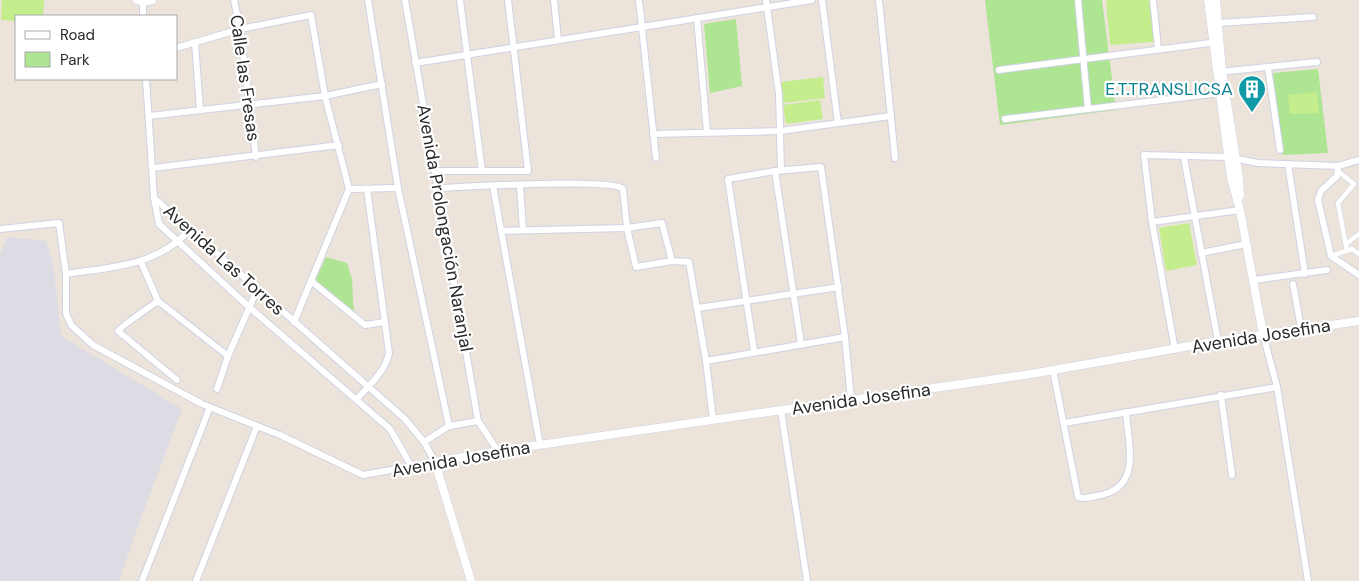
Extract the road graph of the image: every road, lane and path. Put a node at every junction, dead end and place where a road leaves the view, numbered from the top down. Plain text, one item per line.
1 (152, 0) edge
2 (234, 0) edge
3 (368, 0) edge
4 (404, 0) edge
5 (460, 0) edge
6 (508, 0) edge
7 (554, 0) edge
8 (639, 0) edge
9 (812, 0) edge
10 (822, 0) edge
11 (879, 0) edge
12 (1078, 0) edge
13 (1153, 0) edge
14 (1208, 0) edge
15 (1216, 0) edge
16 (141, 1) edge
17 (767, 4) edge
18 (143, 15) edge
19 (1313, 17) dead end
20 (697, 18) junction
21 (1218, 23) junction
22 (643, 27) junction
23 (240, 29) junction
24 (558, 40) junction
25 (195, 42) junction
26 (1216, 42) junction
27 (515, 46) junction
28 (178, 47) edge
29 (1158, 48) junction
30 (466, 54) junction
31 (1083, 58) junction
32 (1317, 62) dead end
33 (415, 63) junction
34 (1268, 68) junction
35 (998, 70) dead end
36 (1220, 72) junction
37 (146, 80) edge
38 (382, 84) junction
39 (1222, 90) junction
40 (325, 96) junction
41 (249, 104) junction
42 (1088, 109) junction
43 (200, 110) junction
44 (149, 116) junction
45 (891, 116) junction
46 (1005, 119) dead end
47 (838, 123) junction
48 (780, 131) junction
49 (707, 132) junction
50 (653, 134) junction
51 (339, 145) junction
52 (1280, 150) dead end
53 (256, 157) junction
54 (656, 158) dead end
55 (896, 158) dead end
56 (1184, 158) junction
57 (1232, 158) junction
58 (1359, 160) edge
59 (1288, 164) junction
60 (153, 168) junction
61 (1338, 169) junction
62 (778, 170) junction
63 (435, 171) junction
64 (482, 171) junction
65 (493, 186) junction
66 (520, 186) junction
67 (398, 188) junction
68 (439, 188) junction
69 (367, 189) junction
70 (349, 190) junction
71 (154, 198) junction
72 (1240, 210) junction
73 (1193, 215) junction
74 (1152, 222) junction
75 (628, 228) junction
76 (0, 229) edge
77 (190, 229) junction
78 (523, 230) junction
79 (501, 231) junction
80 (1359, 234) edge
81 (178, 243) junction
82 (1246, 244) junction
83 (1346, 244) junction
84 (1347, 251) junction
85 (1201, 253) junction
86 (1359, 254) edge
87 (1331, 256) junction
88 (672, 261) junction
89 (141, 262) junction
90 (1327, 270) dead end
91 (66, 274) junction
92 (1305, 274) junction
93 (1359, 275) edge
94 (1254, 280) junction
95 (311, 281) junction
96 (1293, 284) dead end
97 (839, 287) junction
98 (257, 290) junction
99 (793, 294) junction
100 (158, 300) junction
101 (746, 300) junction
102 (249, 307) junction
103 (698, 308) junction
104 (1359, 321) edge
105 (294, 322) junction
106 (385, 322) junction
107 (1301, 328) junction
108 (1263, 334) junction
109 (845, 337) junction
110 (1218, 341) junction
111 (801, 344) junction
112 (1175, 350) junction
113 (754, 352) junction
114 (228, 356) junction
115 (706, 360) junction
116 (1053, 370) junction
117 (177, 380) dead end
118 (368, 386) junction
119 (1277, 387) junction
120 (217, 389) dead end
121 (1221, 395) junction
122 (357, 399) junction
123 (851, 400) junction
124 (210, 407) junction
125 (781, 410) junction
126 (1126, 412) junction
127 (713, 420) junction
128 (478, 421) junction
129 (1064, 423) junction
130 (257, 426) junction
131 (449, 426) junction
132 (424, 442) junction
133 (540, 445) junction
134 (498, 451) junction
135 (435, 462) junction
136 (412, 467) junction
137 (1232, 475) dead end
138 (142, 581) edge
139 (196, 581) edge
140 (471, 581) edge
141 (806, 581) edge
142 (1308, 581) edge

1 - 16 street
2 - 23 street, Calle las Fresas
3 - 38 street, Avenida Prolongación Naranjal
4 - 33 street, Avenida Prolongación Naranjal
5 - 30 street
6 - 27 street
7 - 24 street
8 - 22 street
9 - 17 street
10 - 47 street
11 - 45 street
12 - 31 street
13 - 29 street
14 - 26 street
15 - 21 street
16 - 18 street
17 - 20 street
17 - 48 street
19 - 21 street
20 - 22 street
20 - 49 street
21 - 26 street
22 - 24 street
22 - 50 street
23 - 25 street
23 - 40 street
23 - 41 street, Calle las Fresas
24 - 27 street
25 - 28 street
25 - 43 street
26 - 29 street
26 - 36 street
27 - 30 street
27 - 64 street
29 - 31 street
30 - 33 street
30 - 64 street
31 - 35 street
31 - 42 street
32 - 34 street
33 - 63 street, Avenida Prolongación Naranjal
34 - 36 street
34 - 52 street
36 - 39 street
37 - 44 street
38 - 40 street
38 - 67 street, Avenida Prolongación Naranjal
39 - 42 street
39 - 57 street
40 - 41 street
40 - 51 street
41 - 43 street
41 - 53 street, Calle las Fresas
42 - 46 street
43 - 44 street
44 - 60 street
45 - 47 street
45 - 55 street
47 - 48 street
48 - 49 street
48 - 62 street
49 - 50 street
50 - 54 street
51 - 53 street
51 - 70 street
53 - 60 street
56 - 57 street
56 - 73 street
56 - 74 street
57 - 59 street
57 - 72 street
58 - 61 street
59 - 61 street
59 - 92 street
60 - 71 street
61 - 83 street
61 - 87 street
62 - 97 street
62 - 99 street
62 - 101 street
63 - 64 street
63 - 68 street, Avenida Prolongación Naranjal
65 - 66 street
65 - 68 street
65 - 79 street
66 - 75 street
66 - 78 street
67 - 69 street
67 - 131 street, Avenida Prolongación Naranjal
68 - 128 street, Avenida Prolongación Naranjal
69 - 70 street
69 - 106 street
70 - 95 street
71 - 77 street, Avenida Las Torres
71 - 81 street, Avenida Las Torres
72 - 73 street
72 - 82 street
73 - 74 street
73 - 85 street
74 - 112 street
75 - 78 street
75 - 88 street
75 - 88 street
76 - 91 street
77 - 81 street
77 - 98 street, Avenida Las Torres
78 - 79 street
79 - 133 street
80 - 83 street
81 - 89 street
81 - 102 street, Avenida Las Torres
82 - 85 street
82 - 94 street
83 - 84 street
84 - 86 street
84 - 87 street
85 - 110 street
87 - 93 street
88 - 103 street
89 - 91 street
89 - 100 street
90 - 92 street
91 - 124 street
92 - 94 street
94 - 108 street
95 - 105 street
95 - 106 street
96 - 107 street
97 - 99 street
97 - 109 street
98 - 102 street
98 - 105 street, Avenida Las Torres
99 - 101 street
99 - 111 street
100 - 114 street
100 - 117 street
101 - 103 street
101 - 113 street
102 - 114 street
102 - 122 street, Avenida Las Torres
103 - 115 street
104 - 107 street, Avenida Josefina
105 - 118 street, Avenida Las Torres
106 - 118 street
107 - 108 street, Avenida Josefina
108 - 110 street, Avenida Josefina
108 - 119 street
109 - 111 street
109 - 123 street
110 - 112 street, Avenida Josefina
111 - 113 street
112 - 116 street, Avenida Josefina
113 - 115 street
114 - 120 street
115 - 127 street
116 - 123 street, Avenida Josefina
116 - 129 street
118 - 122 street
118 - 132 street, Avenida Las Torres
119 - 121 street
119 - 142 street
121 - 126 street
121 - 137 street
122 - 136 street, Avenida Las Torres
123 - 125 street, Avenida Josefina
124 - 130 street
124 - 138 street
125 - 127 street, Avenida Josefina
125 - 141 street
126 - 129 street
126 - 129 street
127 - 133 street, Avenida Josefina
128 - 131 street
128 - 134 street, Avenida Prolongación Naranjal
130 - 136 street, Avenida Josefina
130 - 139 street
131 - 132 street
132 - 135 street, Avenida Las Torres
133 - 134 street, Avenida Josefina
134 - 135 street, Avenida Josefina
135 - 136 street, Avenida Josefina
135 - 140 street

